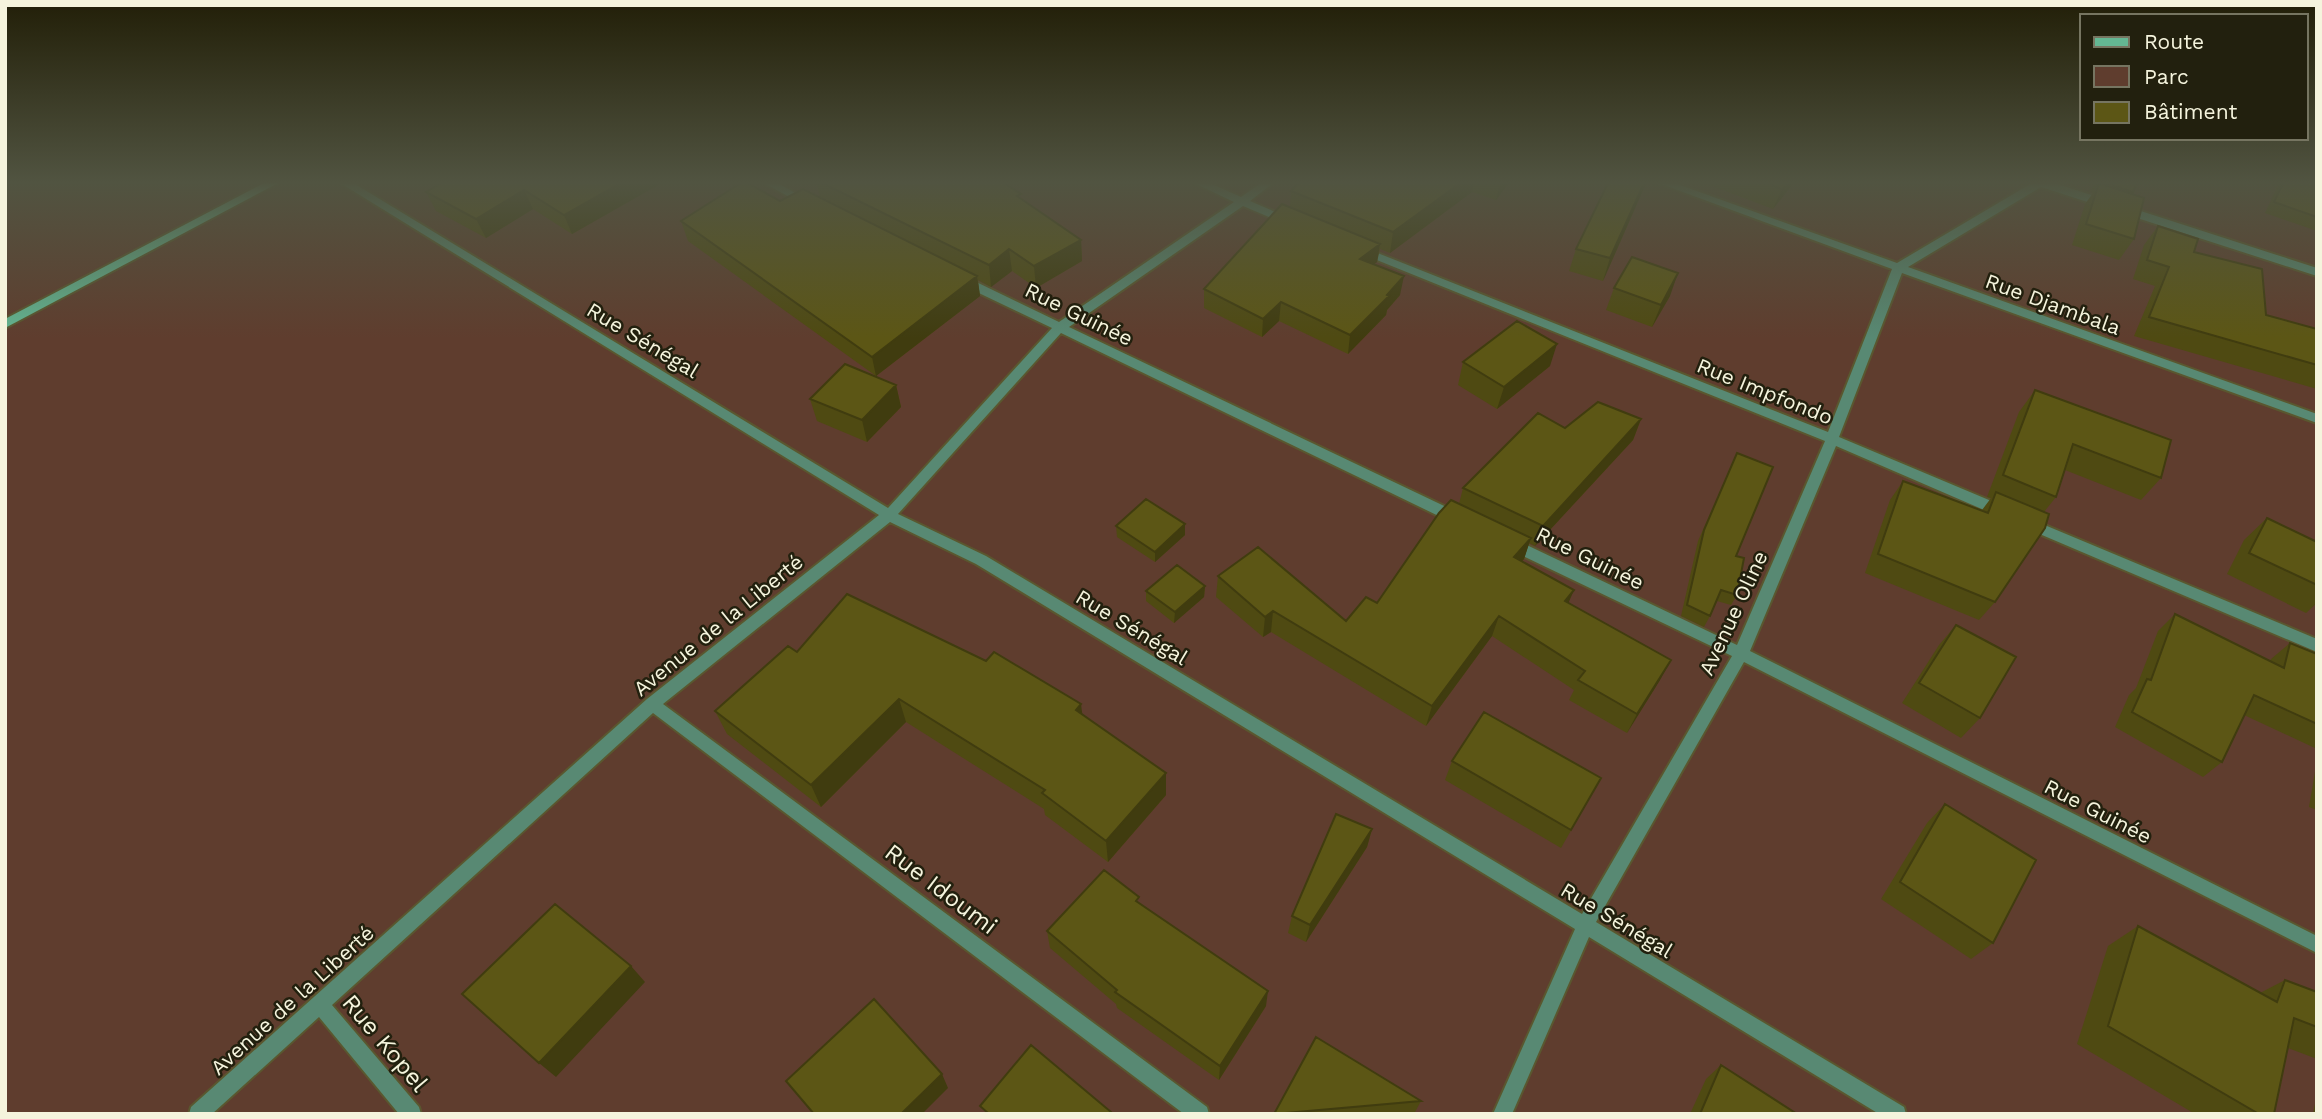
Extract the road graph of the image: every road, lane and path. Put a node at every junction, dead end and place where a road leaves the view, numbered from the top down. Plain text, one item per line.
1 (178, 233) edge
2 (428, 233) edge
3 (1199, 233) edge
4 (1802, 233) edge
5 (1955, 233) edge
6 (2198, 233) edge
7 (1346, 244) edge
8 (1898, 268) junction
9 (2317, 272) edge
10 (951, 274) edge
11 (5, 324) edge
12 (1059, 328) junction
13 (2317, 419) edge
14 (1832, 439) junction
15 (890, 515) junction
16 (1468, 523) edge
17 (1493, 535) edge
18 (2317, 646) edge
19 (1741, 654) junction
20 (652, 704) junction
21 (1585, 925) junction
22 (2317, 945) edge
23 (320, 1004) junction
24 (198, 1114) edge
25 (412, 1114) edge
26 (1200, 1114) edge
27 (1502, 1114) edge
28 (1897, 1114) edge

1 - 11 main road
2 - 15 street, Rue Sénégal
3 - 12 street, Avenue de la Liberté
4 - 8 street, Rue Djambala
5 - 8 street
6 - 9 street
7 - 14 street, Rue Impfondo
8 - 13 street, Rue Djambala
8 - 14 street, Avenue Oline
10 - 12 street, Rue Guinée
12 - 15 street, Avenue de la Liberté
12 - 16 street, Rue Guinée
14 - 18 street, Rue Impfondo
14 - 19 street, Avenue Oline
15 - 20 street, Avenue de la Liberté
15 - 21 street, Rue Sénégal
17 - 19 street, Rue Guinée
19 - 21 street, Avenue Oline
19 - 22 street, Rue Guinée
20 - 23 street, Avenue de la Liberté
20 - 26 street, Rue Idoumi
21 - 27 street, Avenue Oline
21 - 28 street, Rue Sénégal
23 - 24 street, Avenue de la Liberté
23 - 25 street, Rue Kopel

